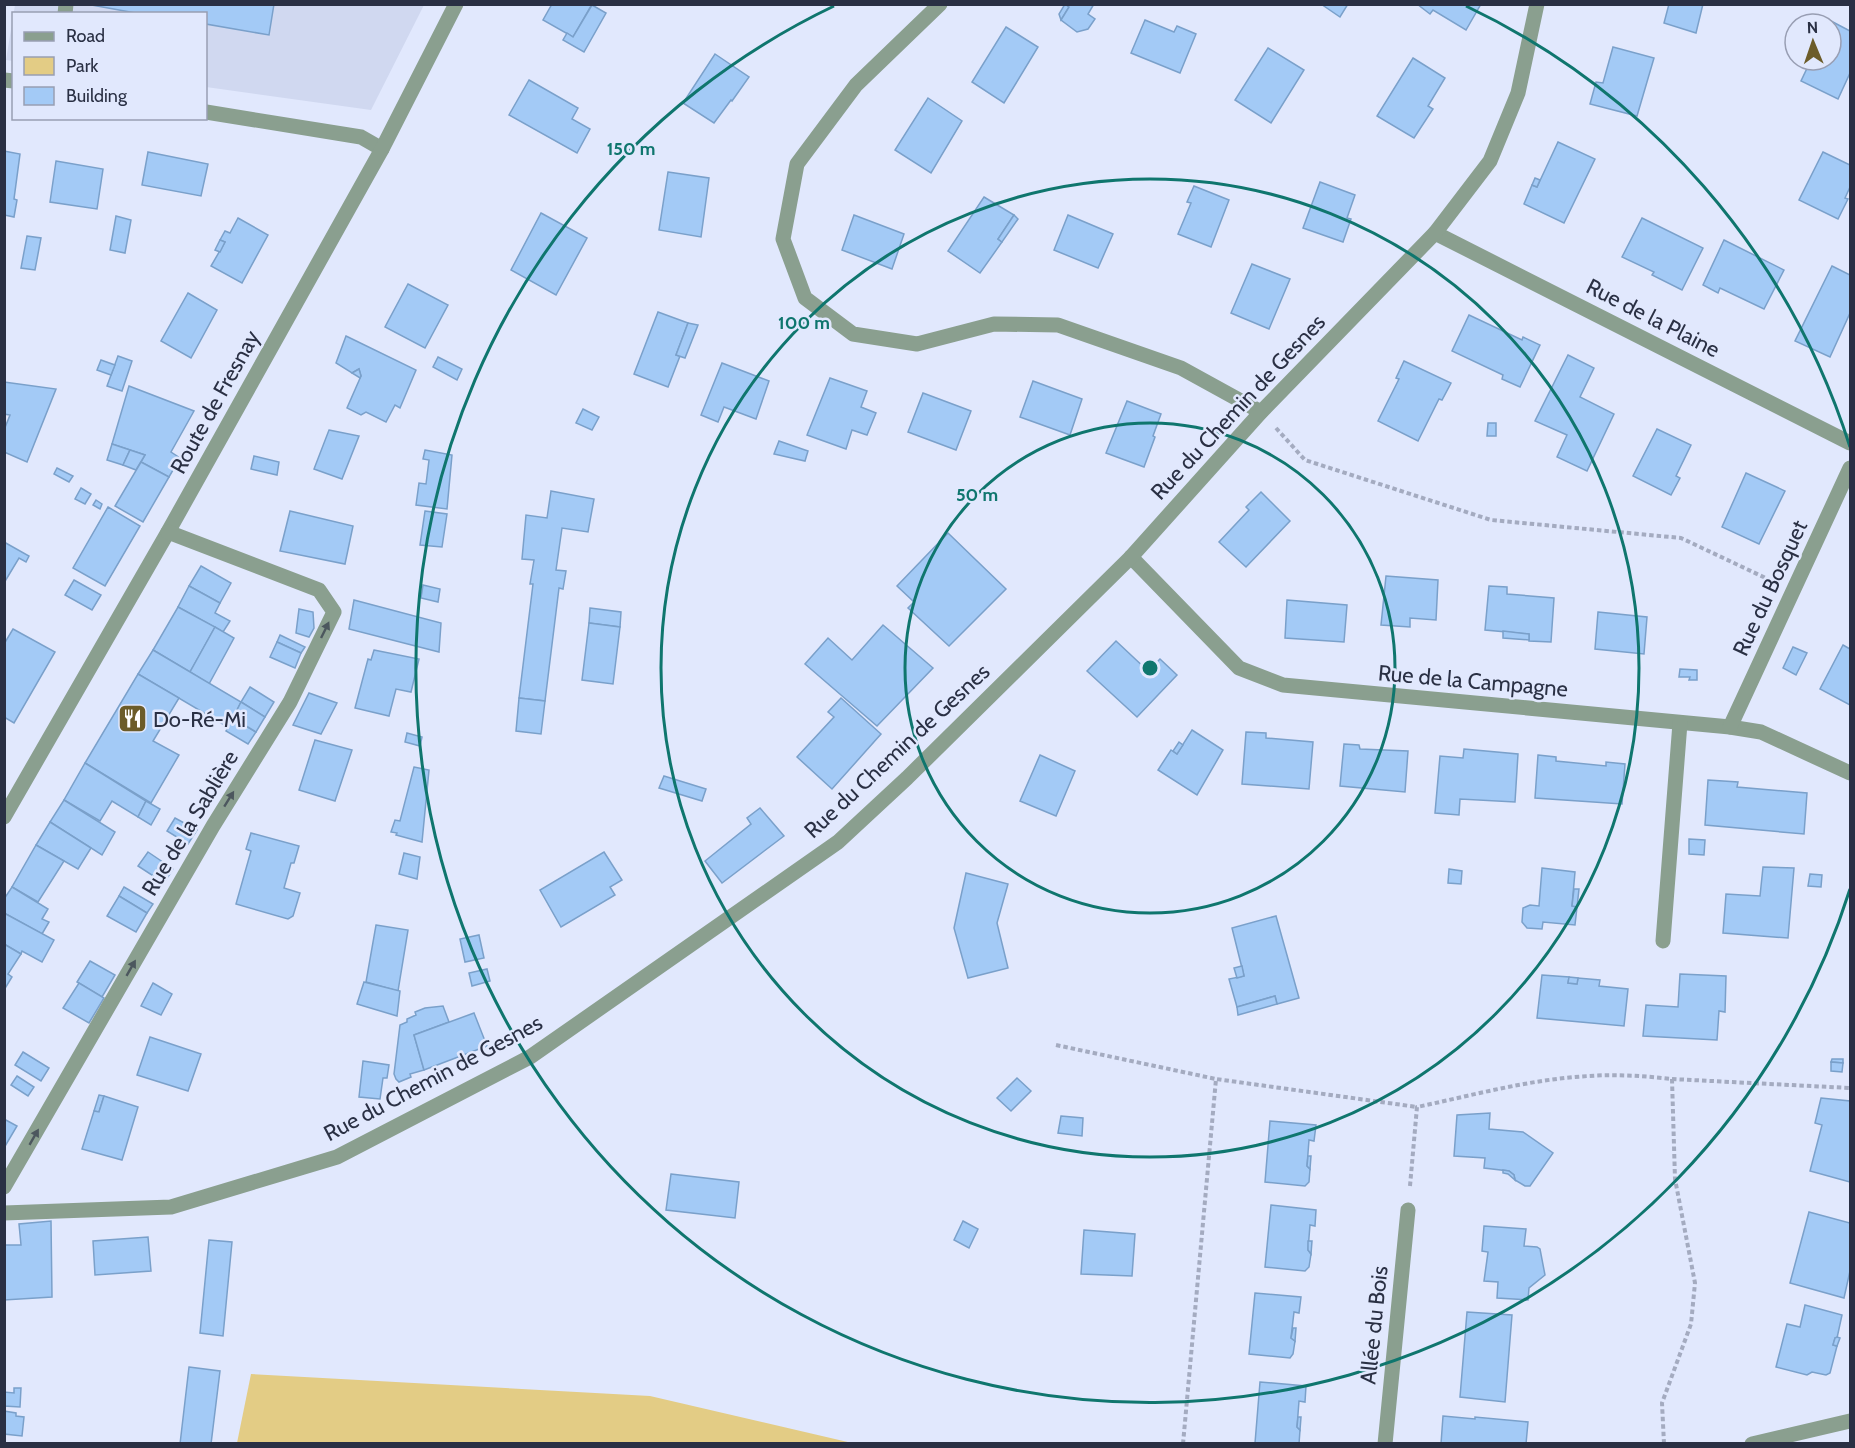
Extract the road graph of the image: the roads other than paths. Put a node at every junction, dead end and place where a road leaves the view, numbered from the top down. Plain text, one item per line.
1 (456, 4) edge
2 (940, 4) edge
3 (1537, 4) edge
4 (207, 112) edge
5 (382, 149) junction
6 (1435, 233) junction
7 (1261, 412) junction
8 (1851, 443) edge
9 (1851, 468) edge
10 (168, 532) junction
11 (1131, 557) junction
12 (1680, 723) junction
13 (1730, 727) junction
14 (1851, 773) edge
15 (4, 817) edge
16 (1663, 941) dead end
17 (4, 1187) edge
18 (1408, 1210) road end
19 (4, 1213) edge
20 (1851, 1422) edge
21 (1385, 1443) edge
22 (1752, 1443) edge

1 - 5 street, Route de Fresnay
2 - 7 street
3 - 6 street, Rue du Chemin de Gesnes
4 - 5 street
5 - 10 street, Route de Fresnay
6 - 7 street, Rue du Chemin de Gesnes
6 - 8 street, Rue de la Plaine
7 - 11 street, Rue du Chemin de Gesnes
9 - 13 street, Rue du Bosquet
10 - 15 street, Route de Fresnay
17 -> 10 street, Rue de la Sablière
11 - 12 street, Rue de la Campagne
11 - 19 street, Rue du Chemin de Gesnes
12 - 13 street, Rue de la Campagne
12 - 16 street
13 - 14 street, Rue de la Campagne
18 - 21 street, Allée du Bois
20 - 22 street

